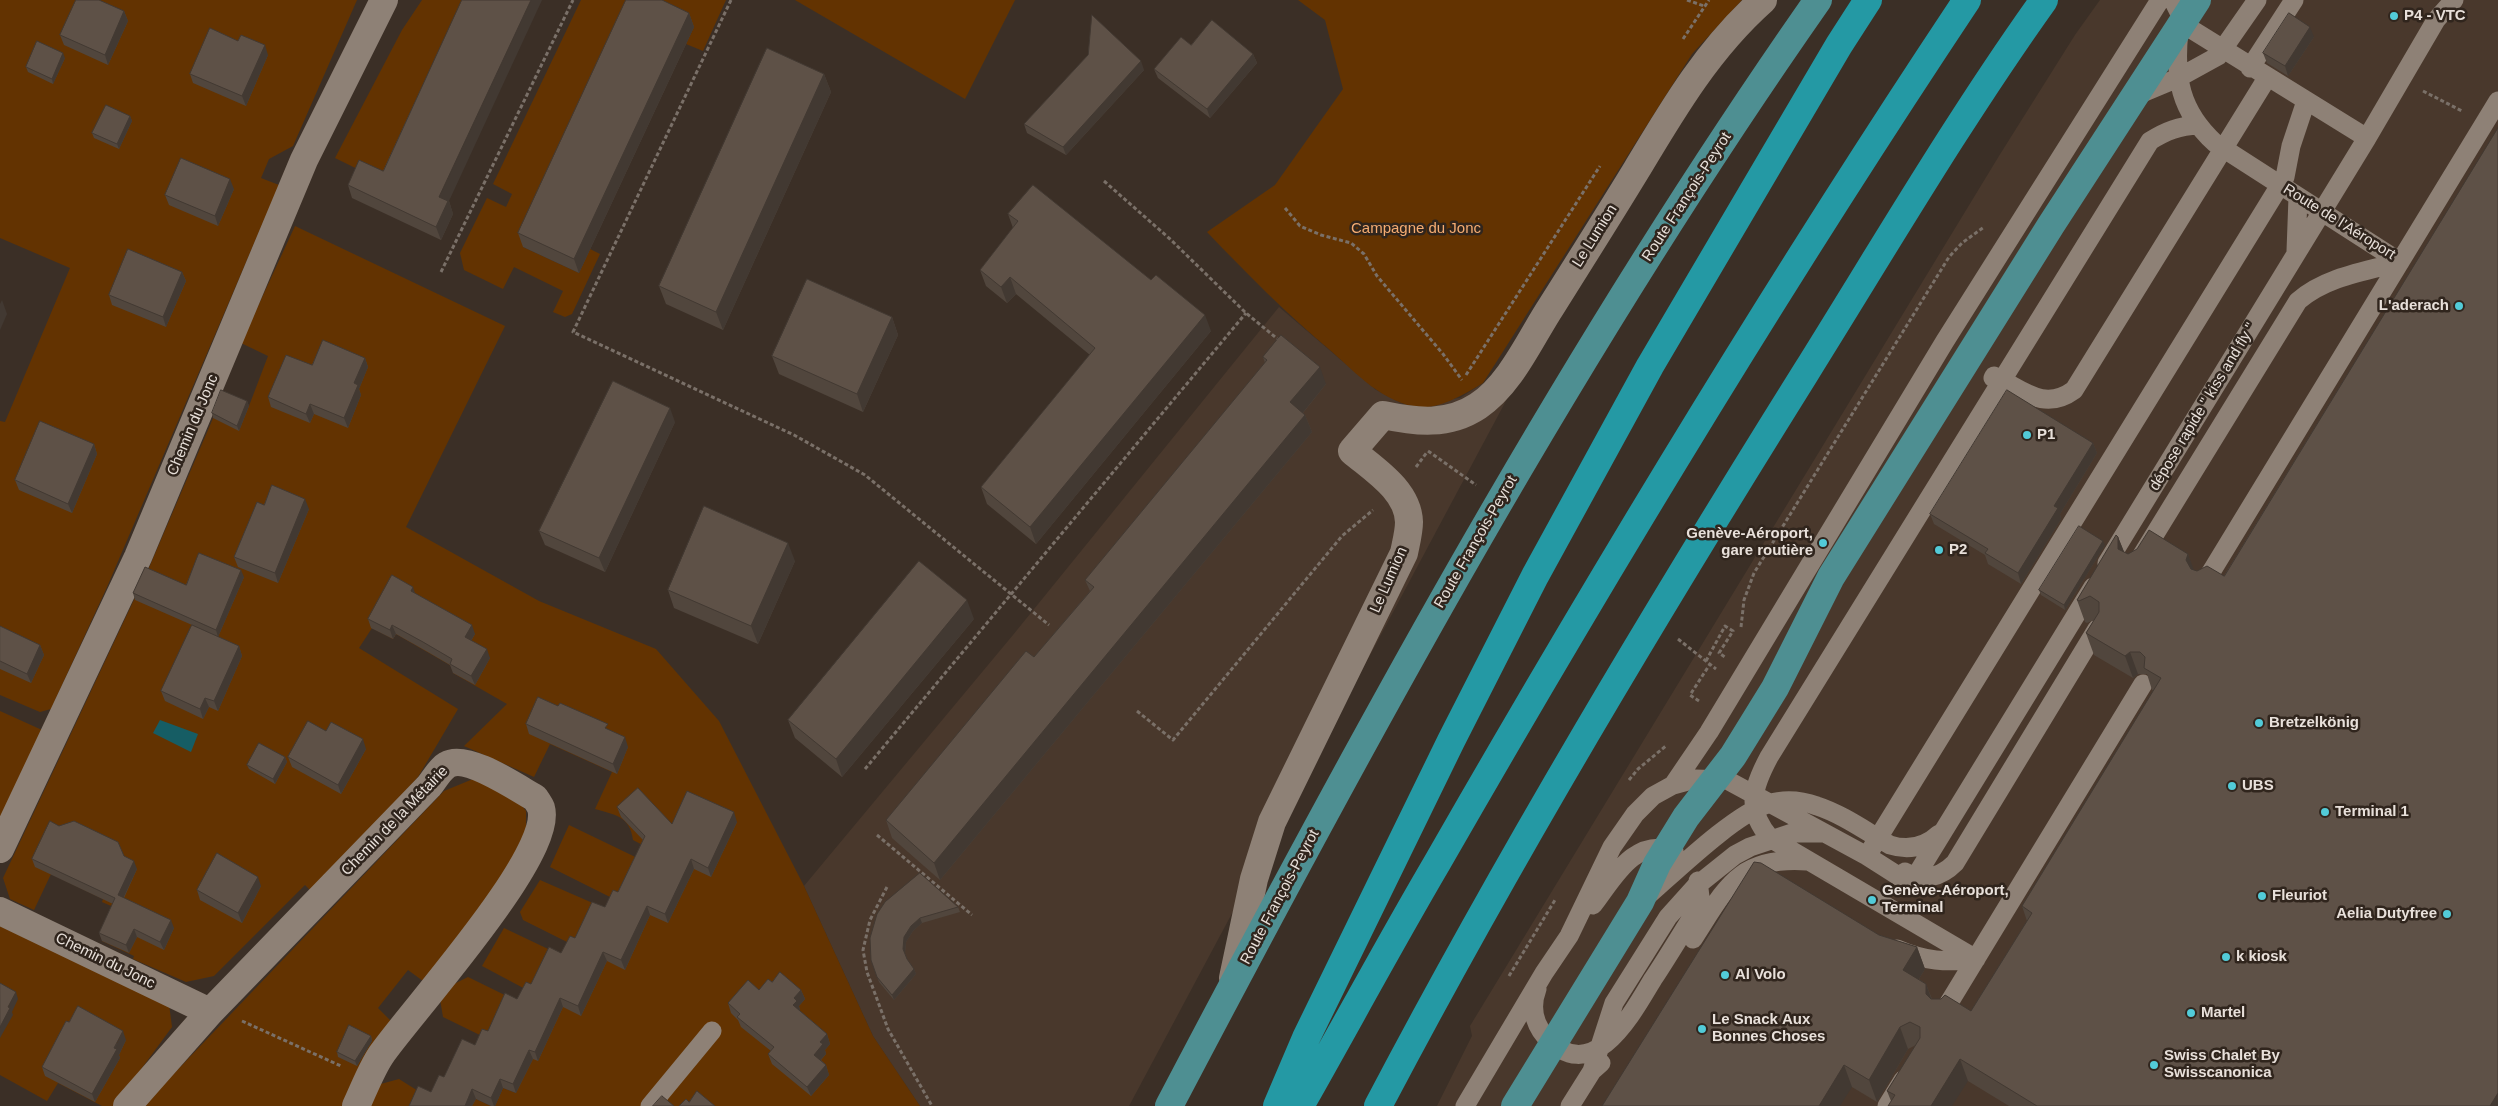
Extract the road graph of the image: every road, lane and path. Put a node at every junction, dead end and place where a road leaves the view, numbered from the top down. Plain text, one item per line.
1 (384, 0) edge
2 (573, 0) edge
3 (731, 0) edge
4 (1687, 0) edge
5 (1709, 0) edge
6 (1763, 0) edge
7 (1818, 0) edge
8 (1868, 0) edge
9 (1967, 0) edge
10 (2044, 0) edge
11 (2160, 0) edge
12 (2173, 0) edge
13 (2196, 0) edge
14 (2257, 0) edge
15 (2294, 0) edge
16 (2454, 0) edge
17 (1704, 6) junction
18 (2180, 27) junction
19 (1677, 47) dead end
20 (2250, 68) junction
21 (2178, 78) junction
22 (2267, 78) junction
23 (2402, 79) junction
24 (2132, 97) junction
25 (2306, 101) junction
26 (2498, 101) edge
27 (2463, 112) dead end
28 (2198, 126) junction
29 (2367, 138) junction
30 (1603, 162) dead end
31 (1104, 181) dead end
32 (2298, 197) junction
33 (1286, 208) dead end
34 (1989, 224) dead end
35 (2400, 262) junction
36 (441, 272) dead end
37 (1246, 313) junction
38 (1280, 341) edge
39 (1462, 380) junction
40 (1458, 388) dead end
41 (1396, 491) junction
42 (2115, 552) edge
43 (2136, 565) edge
44 (2205, 582) edge
45 (1013, 594) junction
46 (2075, 616) edge
47 (1049, 625) dead end
48 (1740, 628) dead end
49 (2097, 629) edge
50 (1732, 652) dead end
51 (2143, 684) edge
52 (1706, 695) dead end
53 (1137, 711) dead end
54 (1670, 743) dead end
55 (865, 769) dead end
56 (1672, 785) junction
57 (1740, 787) junction
58 (1624, 788) dead end
59 (1755, 809) junction
60 (1686, 817) junction
61 (877, 835) dead end
62 (1764, 841) junction
63 (0, 849) edge
64 (1867, 856) junction
65 (1808, 862) junction
66 (1681, 867) junction
67 (1774, 873) junction
68 (887, 887) dead end
69 (1559, 894) dead end
70 (1640, 902) junction
71 (0, 911) edge
72 (972, 915) dead end
73 (1570, 936) junction
74 (1879, 938) edge
75 (1976, 959) junction
76 (1543, 977) junction
77 (1505, 985) dead end
78 (1230, 989) junction
79 (212, 1010) junction
80 (1944, 1012) edge
81 (712, 1031) dead end
82 (1910, 1068) edge
83 (1592, 1071) junction
84 (369, 1079) junction
85 (127, 1106) edge
86 (356, 1106) edge
87 (650, 1106) edge
88 (932, 1106) edge
89 (1169, 1106) edge
90 (1277, 1106) edge
91 (1300, 1106) edge
92 (1378, 1106) edge
93 (1465, 1106) edge
94 (1515, 1106) edge
95 (1570, 1106) edge
96 (1887, 1106) edge

1 - 63 street, Chemin du Jonc
2 - 36 path
3 - 45 path
4 - 17 path
5 - 17 path
6 - 41 street, Le Lumion
7 - 78 main road, Route François-Peyrot
8 - 90 highway
9 - 91 highway
10 - 92 highway
11 - 56 lane
12 - 20 lane
13 - 18 main road
14 - 21 lane
15 - 20 lane
16 - 23 lane
17 - 19 path
18 - 21 lane, Route de l'Aéroport
18 - 24 main road
20 - 22 lane
21 - 24 lane
21 - 28 lane, Route de l'Aéroport
22 - 25 lane
22 - 57 lane
23 - 27 path
23 - 29 lane
24 - 60 main road
25 - 29 lane
25 - 64 lane
26 - 35 lane, Route de l'Aéroport
28 - 32 lane, Route de l'Aéroport
28 - 59 lane
29 - 64 lane
30 - 39 path
31 - 37 path
32 - 35 lane, Route de l'Aéroport
32 - 42 lane, dépose rapide " kiss and fly "
33 - 39 path
34 - 48 path
35 - 43 lane
35 - 44 lane
37 - 38 path
37 - 45 path
39 - 40 path
41 - 53 path
41 - 78 street, Le Lumion
45 - 47 path
45 - 55 path
46 - 59 lane
49 - 62 lane
50 - 52 path
51 - 75 lane
54 - 58 path
56 - 57 lane
56 - 73 lane
57 - 64 lane
59 - 62 lane
59 - 66 lane
60 - 66 lane
60 - 70 main road
61 - 72 path
62 - 65 lane
62 - 67 lane
62 - 83 lane
65 - 67 lane
65 - 75 lane
66 - 70 lane
67 - 83 lane
68 - 88 path
69 - 77 path
70 - 94 main road
71 - 79 street, Chemin du Jonc
73 - 76 lane
73 - 76 lane
74 - 75 lane
75 - 80 lane
76 - 93 lane
78 - 89 main road, Route François-Peyrot
79 - 84 path
79 - 84 street, Chemin de la Métairie
79 - 85 street, Chemin de la Métairie
81 - 87 lane
82 - 96 lane
83 - 95 lane
84 - 86 street, Chemin de la Métairie

